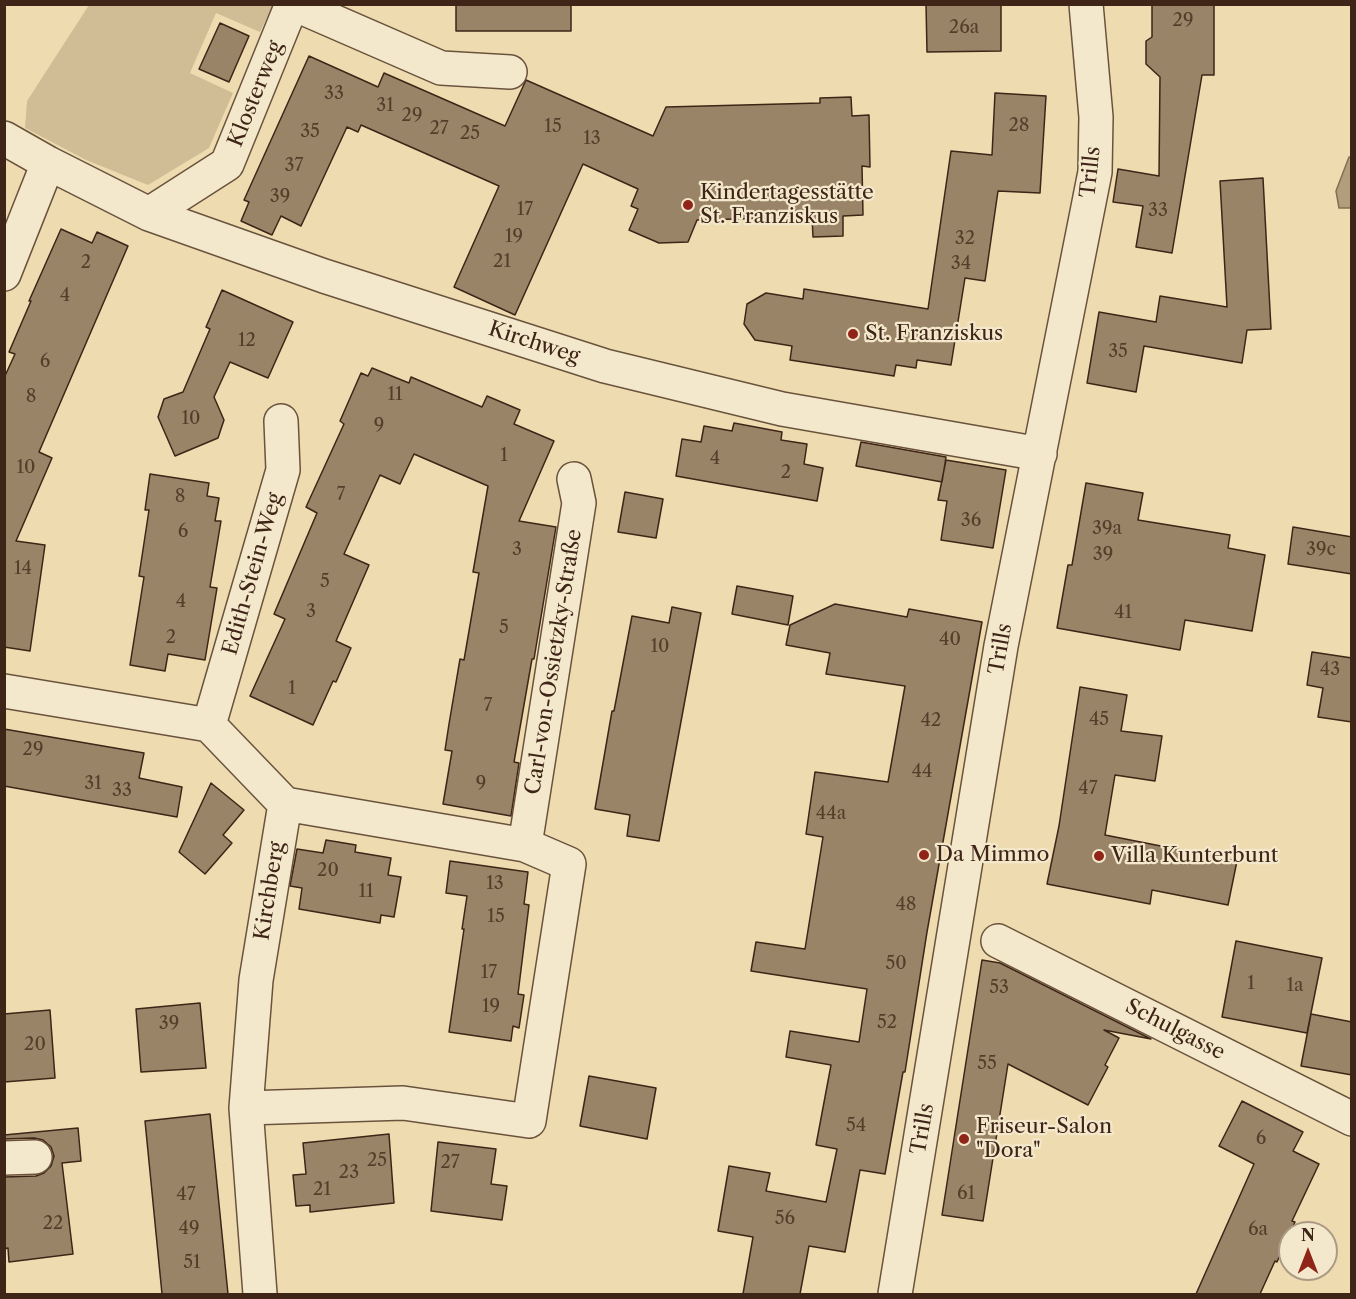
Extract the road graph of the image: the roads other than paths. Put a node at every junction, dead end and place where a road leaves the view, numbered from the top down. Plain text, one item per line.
1 (293, 4) edge
2 (1086, 4) edge
3 (510, 72) dead end
4 (4, 138) edge
5 (48, 163) junction
6 (149, 213) junction
7 (4, 274) edge
8 (281, 422) dead end
9 (1040, 454) junction
10 (574, 479) dead end
11 (4, 691) edge
12 (209, 724) junction
13 (285, 804) junction
14 (525, 845) junction
15 (998, 941) dead end
16 (246, 1108) junction
17 (1352, 1119) edge
18 (260, 1294) edge
19 (895, 1294) edge

1 - 3 street
1 - 6 street, Klosterweg
2 - 9 street, Trills
4 - 5 street, Kirchweg
5 - 6 street, Kirchweg
5 - 7 street
6 - 9 street, Kirchweg
8 - 12 street, Edith-Stein-Weg
9 - 19 street, Trills
10 - 14 street, Carl-von-Ossietzky-Straße
11 - 12 street
12 - 13 street
13 - 14 street
13 - 16 street, Kirchberg
14 - 16 street
15 - 17 street, Schulgasse
16 - 18 street, Kirchberg

